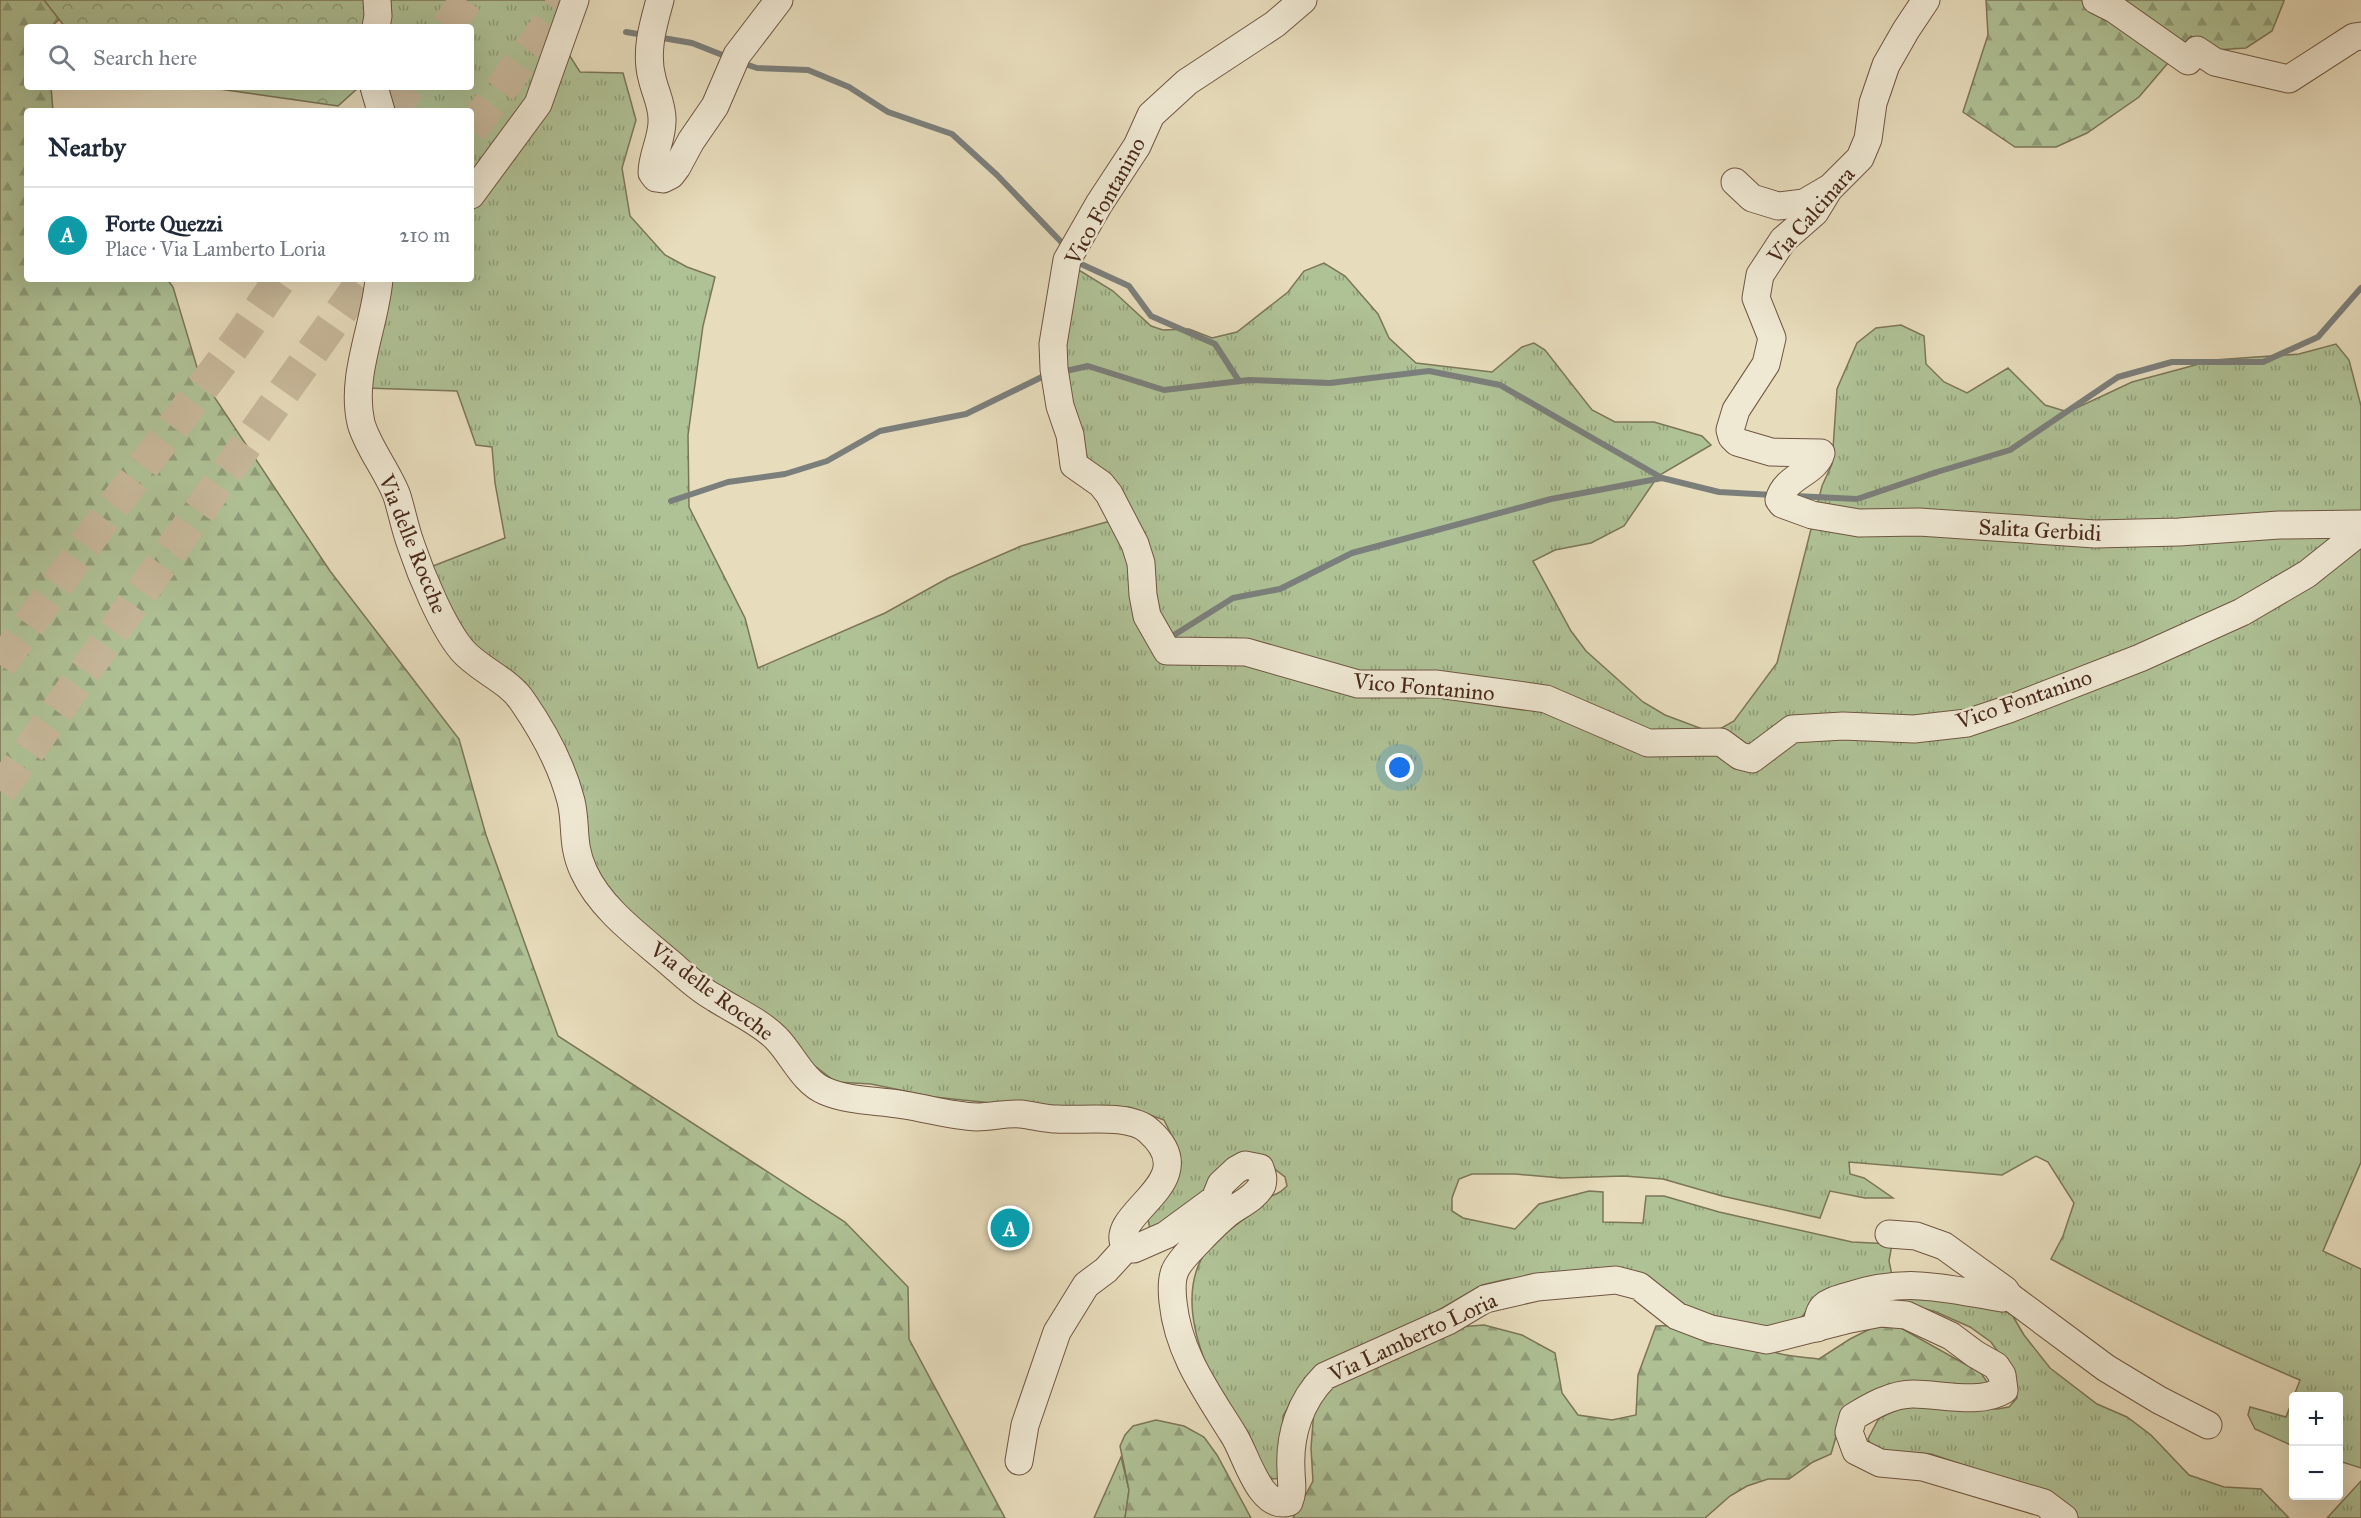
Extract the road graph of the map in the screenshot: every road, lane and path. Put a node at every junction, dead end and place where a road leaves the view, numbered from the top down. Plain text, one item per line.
1 (377, 0) edge
2 (575, 0) edge
3 (660, 0) edge
4 (779, 0) edge
5 (1303, 0) edge
6 (1926, 0) edge
7 (2096, 0) edge
8 (377, 24) edge
9 (2361, 36) edge
10 (375, 90) edge
11 (380, 108) edge
12 (1735, 182) dead end
13 (1829, 189) junction
14 (474, 191) edge
15 (380, 282) edge
16 (1817, 461) joint
17 (2361, 524) edge
18 (2361, 531) edge
19 (1889, 1234) dead end
20 (1126, 1248) junction
21 (2008, 1296) junction
22 (1817, 1328) junction
23 (2208, 1425) dead end
24 (1019, 1461) dead end
25 (2064, 1518) edge

1 - 8 street
2 - 14 street
3 - 4 street
5 - 18 street, Vico Fontanino
6 - 13 street, Via Calcinara
7 - 9 street
10 - 11 street
12 - 13 street
13 - 16 street, Via Calcinara
15 - 20 street, Via delle Rocche
16 - 17 street, Salita Gerbidi
19 - 21 street
20 - 22 street, Via Lamberto Loria
20 - 24 street
21 - 22 street
21 - 23 street
22 - 25 street, Via Lamberto Loria

